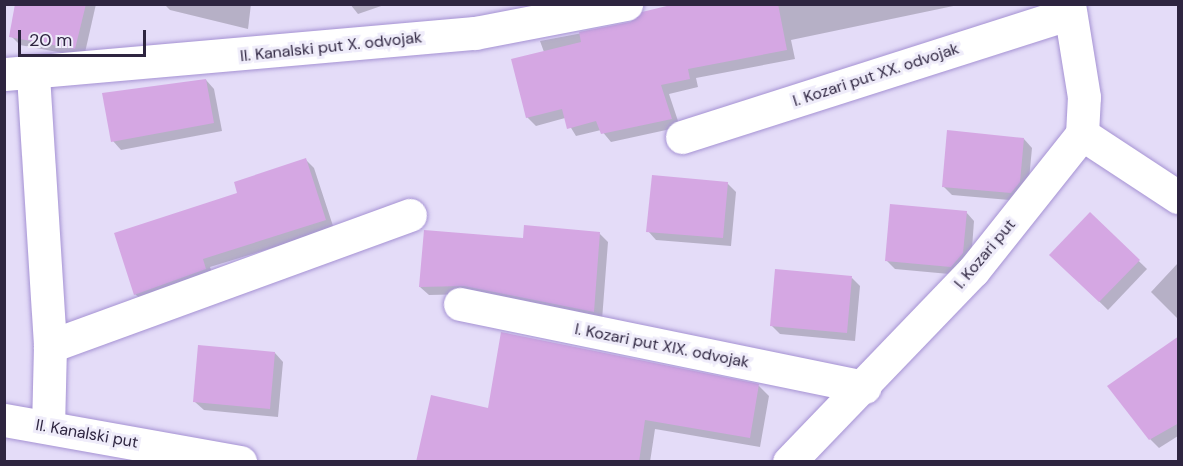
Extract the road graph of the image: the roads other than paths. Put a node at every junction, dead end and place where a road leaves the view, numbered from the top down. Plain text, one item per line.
1 (626, 4) edge
2 (1070, 9) edge
3 (19, 75) edge
4 (1082, 134) junction
5 (682, 137) dead end
6 (1179, 196) edge
7 (410, 215) dead end
8 (460, 304) dead end
9 (50, 346) junction
10 (865, 387) junction
11 (4, 420) edge
12 (48, 426) junction
13 (240, 462) edge
14 (789, 462) edge

1 - 3 street, II. Kanalski put X. odvojak
2 - 4 street
2 - 5 street, I. Kozari put XX. odvojak
3 - 9 street, II. Kanalski put X. odvojak
4 - 6 street
4 - 10 street, I. Kozari put
7 - 9 street
8 - 10 street, I. Kozari put XIX. odvojak
9 - 12 street, II. Kanalski put X. odvojak
10 - 14 street, I. Kozari put
11 - 12 street, II. Kanalski put
12 - 13 street, II. Kanalski put

